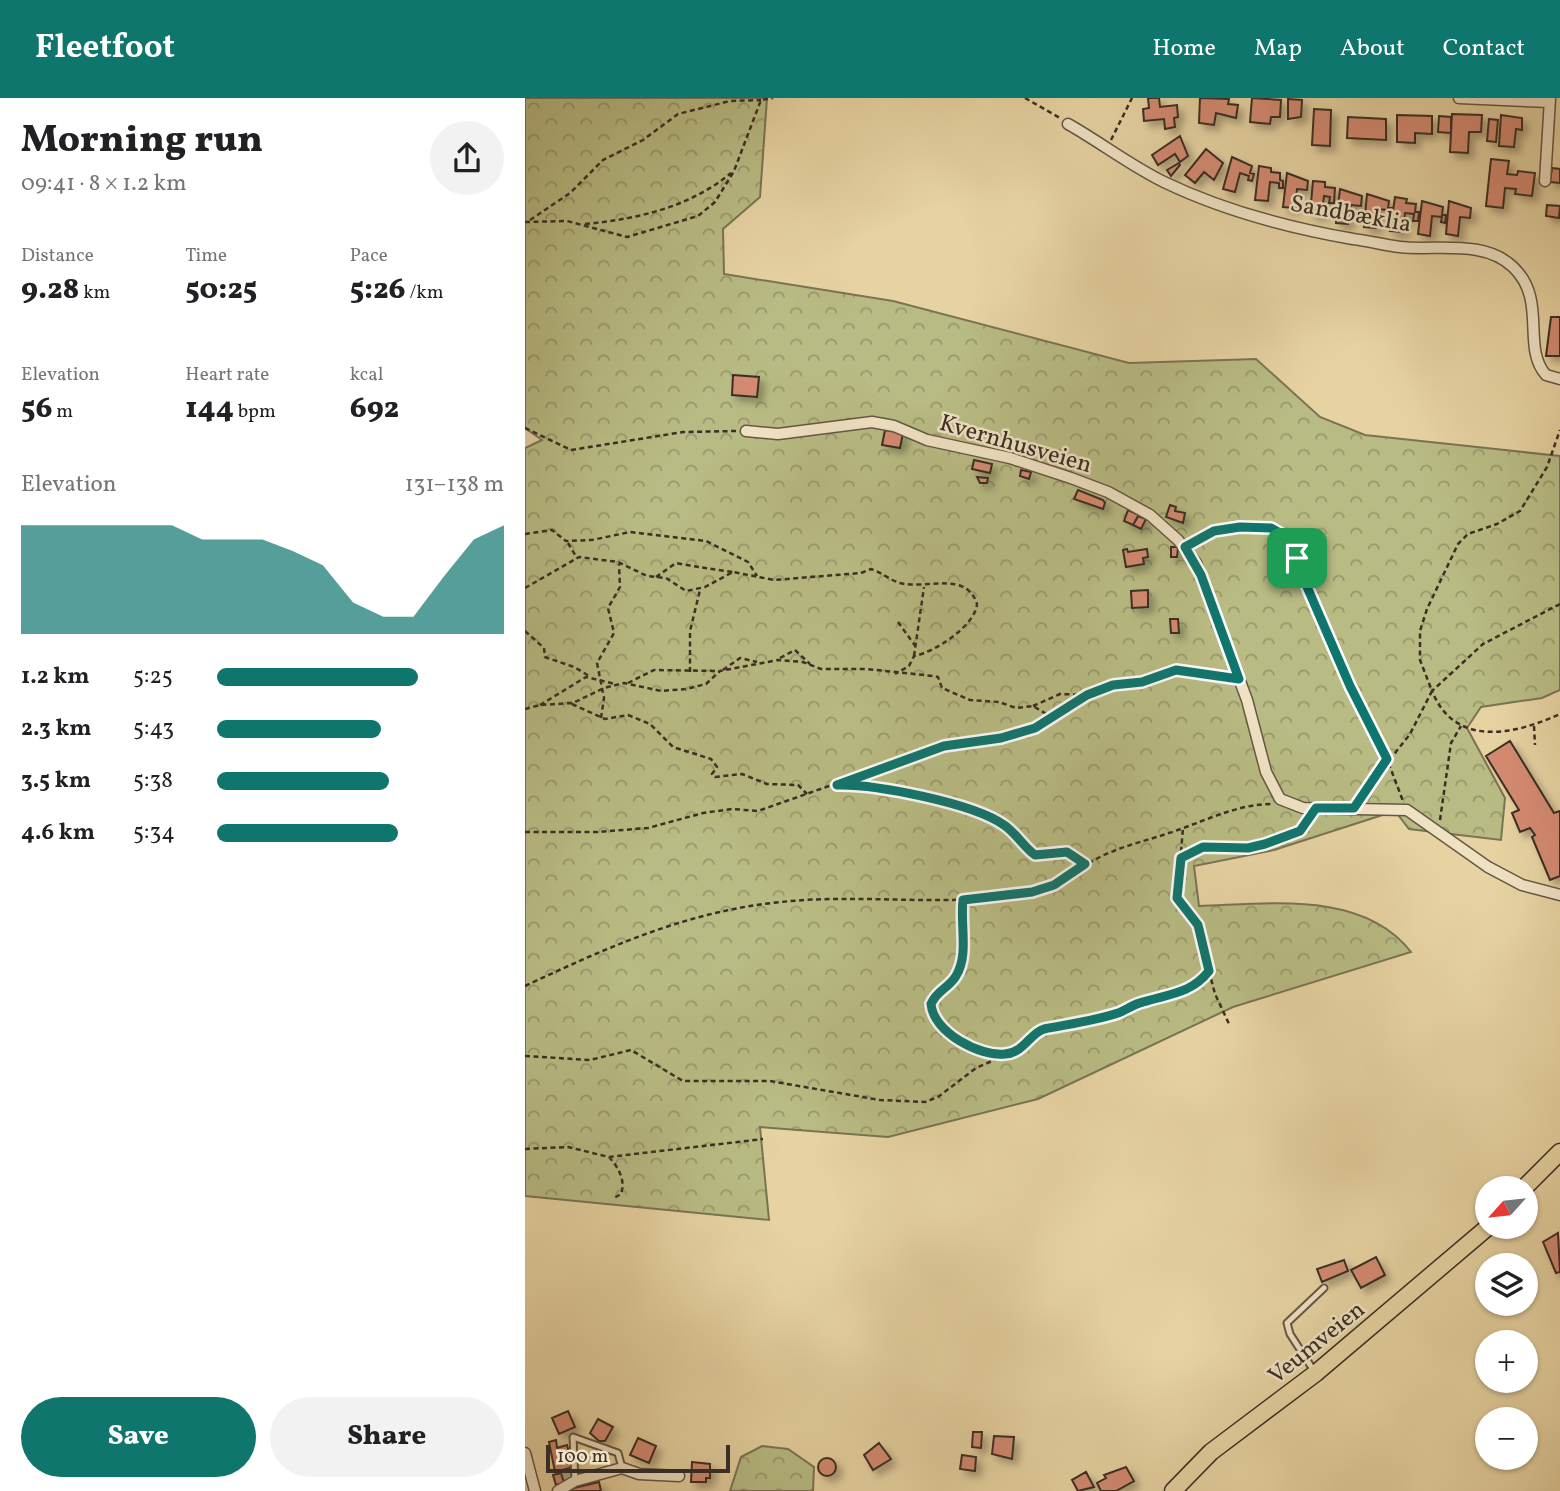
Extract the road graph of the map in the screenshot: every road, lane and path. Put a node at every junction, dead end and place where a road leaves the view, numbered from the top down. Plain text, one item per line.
1 (773, 98) edge
2 (1025, 98) edge
3 (1132, 98) edge
4 (1459, 98) edge
5 (761, 100) junction
6 (1550, 100) edge
7 (1068, 124) joint
8 (1107, 146) junction
9 (734, 171) junction
10 (1545, 181) dead end
11 (526, 222) edge
12 (581, 224) junction
13 (1560, 379) edge
14 (525, 428) edge
15 (1560, 430) edge
16 (746, 431) joint
17 (525, 534) edge
18 (566, 541) junction
19 (1185, 547) junction
20 (577, 558) junction
21 (619, 563) junction
22 (733, 572) junction
23 (757, 576) junction
24 (656, 577) junction
25 (924, 586) junction
26 (525, 588) edge
27 (700, 589) junction
28 (1560, 604) edge
29 (898, 622) dead end
30 (525, 631) edge
31 (916, 648) junction
32 (914, 656) junction
33 (777, 660) junction
34 (759, 663) junction
35 (810, 664) junction
36 (721, 671) junction
37 (690, 672) junction
38 (895, 674) junction
39 (590, 677) junction
40 (1239, 679) junction
41 (603, 680) junction
42 (624, 683) junction
43 (616, 685) junction
44 (604, 688) junction
45 (1431, 691) junction
46 (1087, 695) junction
47 (571, 704) junction
48 (540, 705) junction
49 (1033, 706) junction
50 (525, 709) edge
51 (1560, 714) edge
52 (601, 718) junction
53 (1053, 718) junction
54 (1461, 726) junction
55 (1534, 726) junction
56 (1535, 745) dead end
57 (1387, 759) junction
58 (837, 785) junction
59 (807, 794) junction
60 (1285, 803) junction
61 (1316, 808) junction
62 (1354, 808) junction
63 (1407, 810) junction
64 (1183, 828) junction
65 (1439, 830) junction
66 (525, 832) edge
67 (1181, 858) junction
68 (1085, 864) junction
69 (1560, 894) edge
70 (963, 900) junction
71 (1209, 971) junction
72 (525, 986) edge
73 (1230, 1026) dead end
74 (1005, 1055) junction
75 (525, 1056) edge
76 (763, 1139) dead end
77 (525, 1149) edge
78 (1560, 1152) edge
79 (609, 1157) junction
80 (1536, 1176) edge
81 (614, 1198) dead end
82 (1475, 1237) edge
83 (1324, 1288) dead end
84 (1316, 1373) junction
85 (525, 1453) edge
86 (622, 1468) junction
87 (679, 1476) dead end
88 (575, 1481) junction
89 (535, 1491) edge
90 (558, 1491) edge
91 (1173, 1491) edge

1 - 5 path
2 - 7 path
3 - 8 path
4 - 6 street
5 - 9 path
5 - 11 path
6 - 10 street
7 - 8 street, Sandbæklia
8 - 13 street, Sandbæklia
9 - 12 path
9 - 12 path
11 - 12 path
14 - 16 path
15 - 45 path
16 - 19 street, Kvernhusveien
17 - 18 path
18 - 20 path
18 - 23 path
19 - 40 street, Kvernhusveien
19 - 57 path
20 - 21 path
20 - 26 path
21 - 24 path
21 - 41 path
22 - 23 path
22 - 24 path
22 - 27 path
23 - 25 path
24 - 27 path
25 - 31 path
25 - 32 path
27 - 37 path
28 - 45 path
29 - 31 path
30 - 39 path
31 - 32 path
32 - 38 path
33 - 34 path
33 - 35 path
33 - 35 path
34 - 36 path
34 - 36 path
35 - 38 path
36 - 37 path
36 - 42 path
37 - 42 path
38 - 49 path
39 - 41 path
39 - 48 path
40 - 46 path
40 - 60 street, Kvernhusveien
41 - 43 path
41 - 44 path
42 - 43 path
43 - 44 path
44 - 47 path
44 - 52 path
45 - 54 path
45 - 57 path
46 - 49 path
46 - 53 path
47 - 48 path
47 - 52 path
48 - 50 path
49 - 53 path
51 - 55 path
52 - 59 path
53 - 58 path
54 - 55 path
54 - 65 path
55 - 56 path
57 - 62 path
57 - 63 path
58 - 59 path
58 - 68 path
59 - 66 path
60 - 61 street
60 - 64 path
61 - 62 street
61 - 67 path
62 - 63 street
63 - 65 street
64 - 67 path
64 - 68 path
65 - 69 street
67 - 71 path
68 - 70 path
70 - 72 path
70 - 74 path
71 - 73 path
71 - 74 path
74 - 75 path
76 - 79 path
77 - 79 path
78 - 80 main road
79 - 81 path
82 - 84 main road, Veumveien
83 - 84 lane
84 - 91 main road, Veumveien
85 - 89 street
86 - 87 street
86 - 88 street
86 - 88 lane
88 - 90 street

